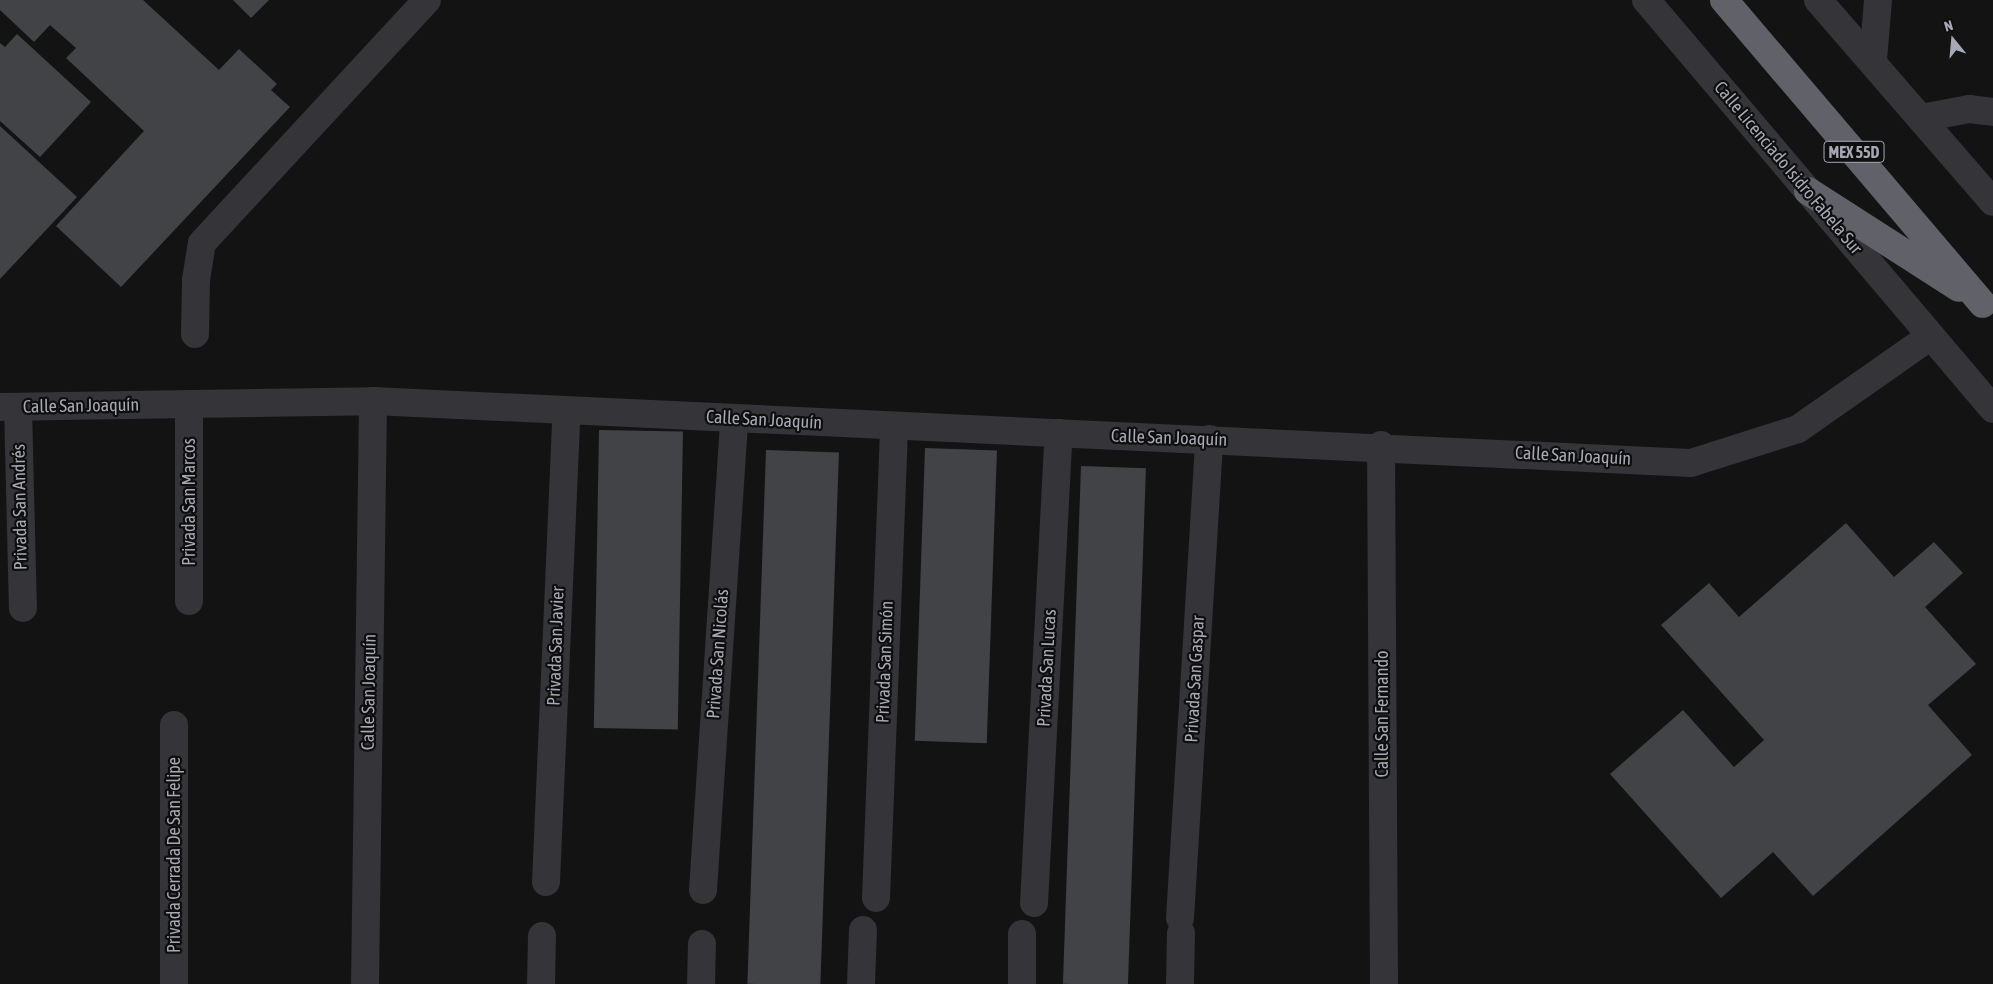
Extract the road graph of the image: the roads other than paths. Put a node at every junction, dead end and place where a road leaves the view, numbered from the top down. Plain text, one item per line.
1 (427, 0) edge
2 (1646, 0) edge
3 (1724, 0) edge
4 (1818, 0) edge
5 (1878, 0) edge
6 (1873, 60) junction
7 (1993, 112) edge
8 (1921, 118) junction
9 (1808, 191) junction
10 (1993, 202) edge
11 (1988, 309) edge
12 (195, 334) dead end
13 (1931, 336) junction
14 (373, 400) junction
15 (188, 404) junction
16 (9, 407) edge
17 (1993, 409) edge
18 (567, 410) junction
19 (734, 418) junction
20 (894, 426) junction
21 (1059, 434) junction
22 (1209, 439) junction
23 (1381, 445) junction
24 (190, 601) dead end
25 (23, 608) dead end
26 (174, 725) dead end
27 (546, 882) dead end
28 (703, 890) dead end
29 (876, 898) dead end
30 (1034, 903) dead end
31 (863, 930) dead end
32 (1022, 934) dead end
33 (542, 936) dead end
34 (702, 944) dead end
35 (174, 984) edge
36 (365, 984) edge
37 (541, 984) edge
38 (701, 984) edge
39 (861, 984) edge
40 (1022, 984) edge
41 (1180, 984) edge
42 (1384, 984) edge

1 - 12 street
2 - 9 street, Calle Licenciado Isidro Fabela Sur
3 - 11 highway, MEX 55D
4 - 6 street
5 - 6 street
6 - 8 street
7 - 8 street
8 - 10 street
9 - 11 highway
9 - 13 street, Calle Licenciado Isidro Fabela Sur
13 - 17 street, Calle Licenciado Isidro Fabela Sur
13 - 23 street, Calle San Joaquín
14 - 15 street, Calle San Joaquín
14 - 18 street, Calle San Joaquín
14 - 36 street, Calle San Joaquín
15 - 16 street, Calle San Joaquín
15 - 24 street, Privada San Marcos
16 - 25 street, Privada San Andrés
18 - 19 street, Calle San Joaquín
18 - 27 street, Privada San Javier
19 - 20 street, Calle San Joaquín
19 - 28 street, Privada San Nicolás
20 - 21 street, Calle San Joaquín
20 - 29 street, Privada San Simón
21 - 22 street, Calle San Joaquín
21 - 30 street, Privada San Lucas
22 - 23 street, Calle San Joaquín
22 - 41 street, Privada San Gaspar
23 - 42 street, Calle San Fernando
26 - 35 street, Privada Cerrada De San Felipe
31 - 39 street
32 - 40 street
33 - 37 street
34 - 38 street

